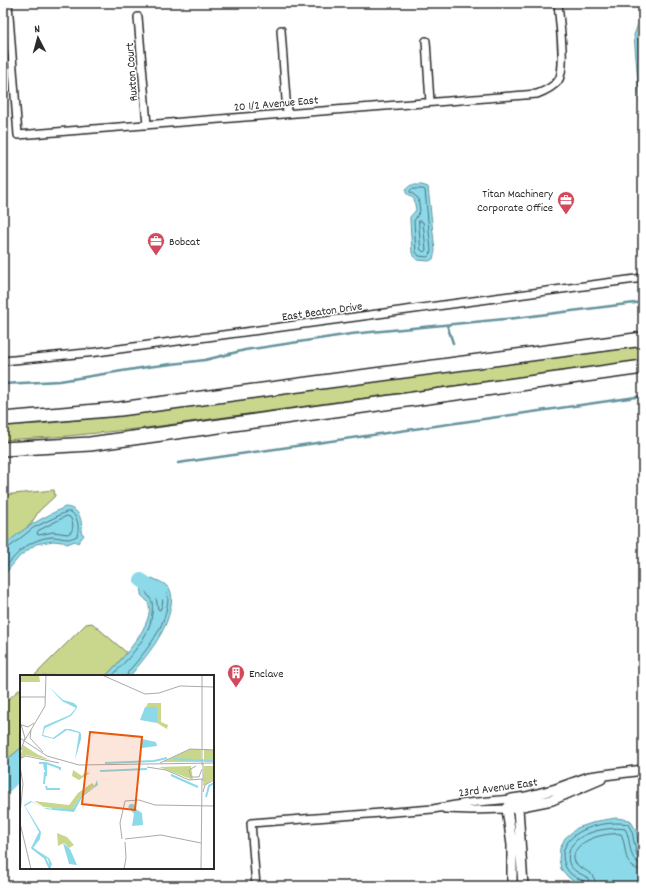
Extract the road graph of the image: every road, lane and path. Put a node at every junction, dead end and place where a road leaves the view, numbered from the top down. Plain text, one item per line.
1 (8, 3) edge
2 (558, 3) edge
3 (138, 17) dead end
4 (280, 30) dead end
5 (426, 41) dead end
6 (430, 102) junction
7 (287, 113) junction
8 (147, 125) junction
9 (643, 278) edge
10 (643, 339) edge
11 (3, 361) edge
12 (643, 367) edge
13 (3, 419) edge
14 (3, 449) edge
15 (643, 770) edge
16 (612, 774) junction
17 (512, 799) junction
18 (518, 808) junction
19 (433, 809) junction
20 (507, 809) junction
21 (256, 886) edge
22 (512, 886) edge
23 (523, 886) edge

1 - 8 street, 20 1/2 Avenue East
2 - 6 street, 20 1/2 Avenue East
3 - 8 street, Ruxton Court
4 - 7 street
5 - 6 street
6 - 7 street, 20 1/2 Avenue East
7 - 8 street, 20 1/2 Avenue East
9 - 11 street, East Beaton Drive
10 - 13 highway
12 - 14 highway
15 - 16 street, 23rd Avenue East
16 - 17 street, 23rd Avenue East
16 - 18 street, 23rd Avenue East
17 - 18 street
17 - 19 street, 23rd Avenue East
17 - 20 street
18 - 20 street, 23rd Avenue East
18 - 23 street
19 - 20 street, 23rd Avenue East
19 - 21 street, 23rd Avenue East
20 - 22 street

